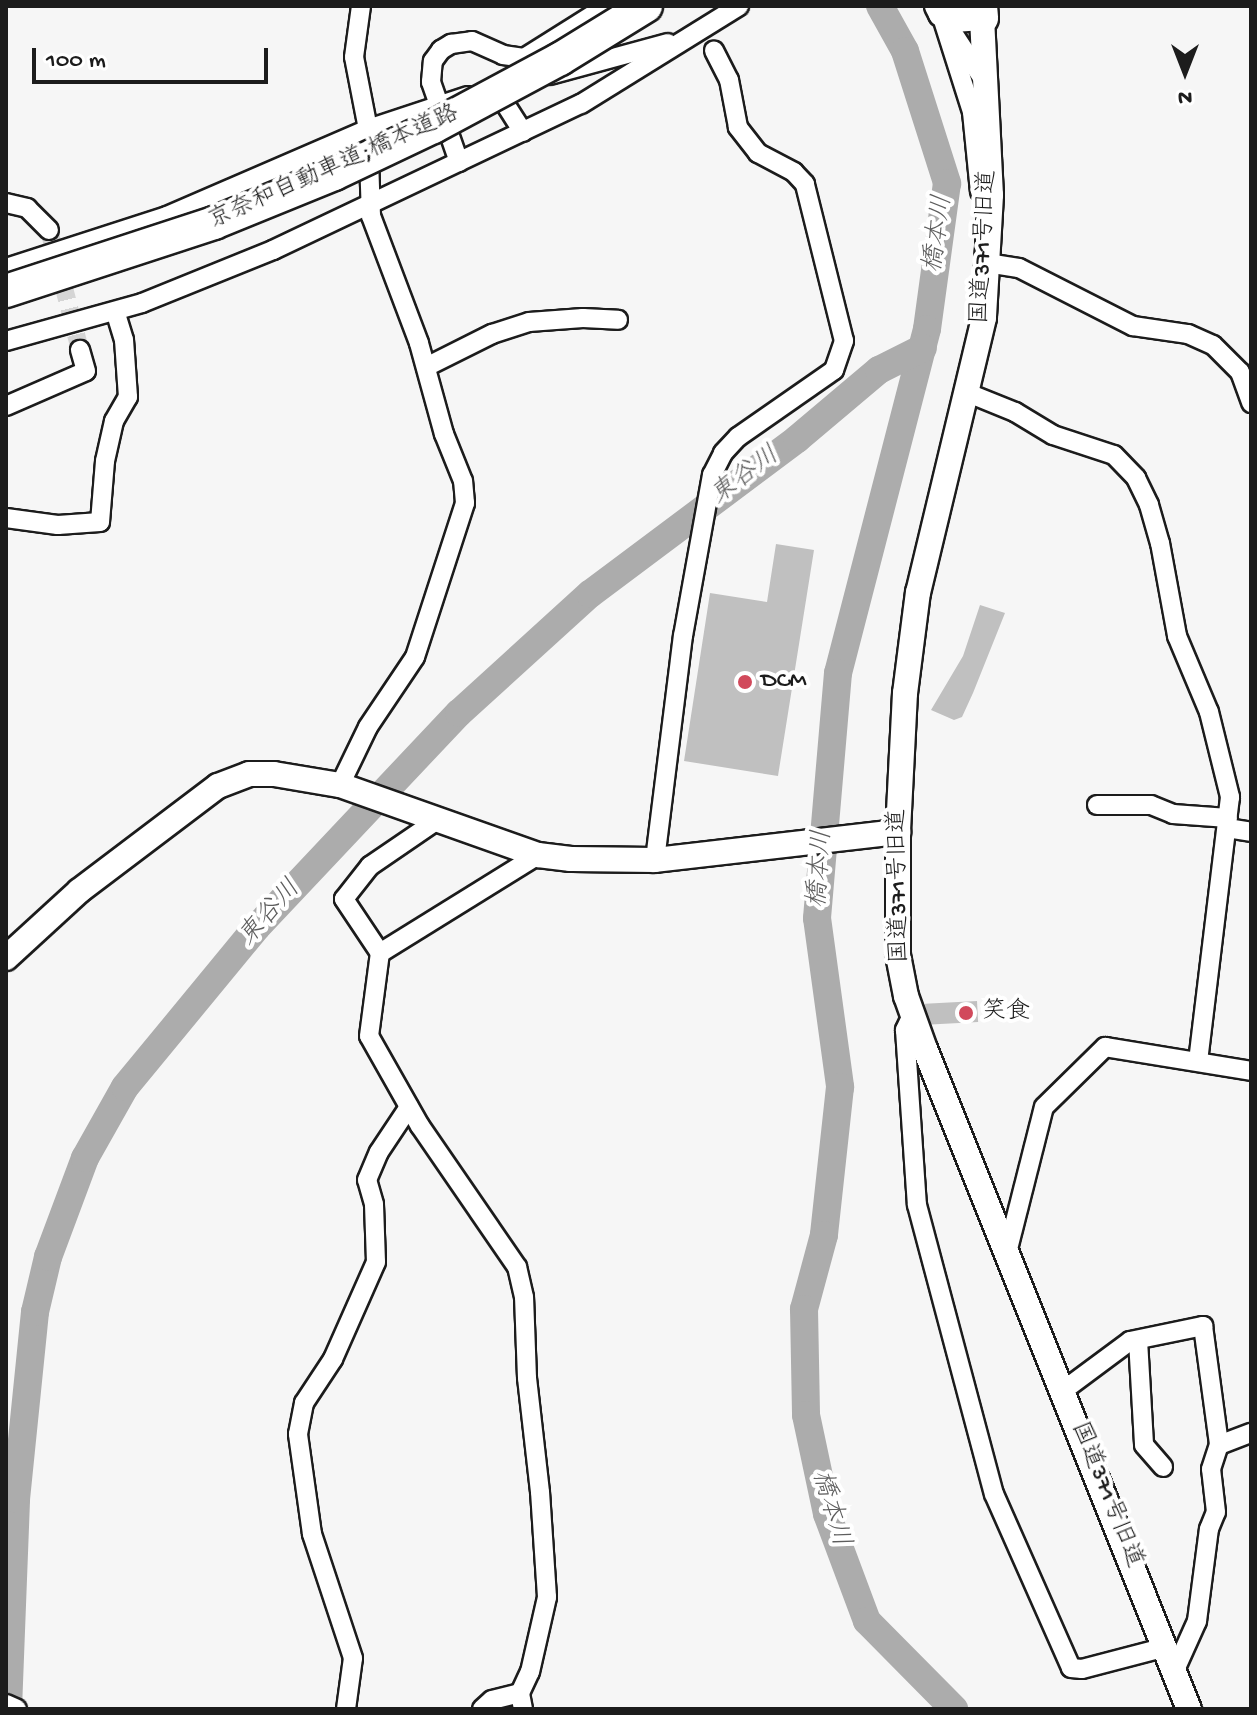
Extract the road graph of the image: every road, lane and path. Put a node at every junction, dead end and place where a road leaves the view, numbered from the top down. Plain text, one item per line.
1 (361, 6) edge
2 (607, 6) edge
3 (646, 6) edge
4 (739, 6) edge
5 (939, 10) edge
6 (982, 12) edge
7 (689, 37) junction
8 (714, 51) dead end
9 (986, 83) junction
10 (495, 88) junction
11 (437, 105) junction
12 (368, 129) junction
13 (523, 132) junction
14 (459, 162) junction
15 (6, 203) edge
16 (370, 205) junction
17 (49, 230) tunnel mouth
18 (987, 263) junction
19 (6, 268) edge
20 (6, 291) edge
21 (115, 311) junction
22 (618, 320) dead end
23 (6, 341) edge
24 (80, 350) tunnel mouth
25 (426, 367) junction
26 (968, 393) junction
27 (1251, 403) edge
28 (6, 406) edge
29 (6, 518) edge
30 (347, 788) junction
31 (1097, 805) dead end
32 (430, 819) junction
33 (1228, 823) junction
34 (898, 832) junction
35 (1251, 832) edge
36 (538, 855) junction
37 (655, 860) junction
38 (380, 953) junction
39 (6, 958) edge
40 (912, 1015) junction
41 (1198, 1061) junction
42 (1251, 1071) edge
43 (409, 1107) junction
44 (1008, 1249) junction
45 (1138, 1340) junction
46 (1064, 1390) junction
47 (1251, 1433) edge
48 (1219, 1445) junction
49 (1163, 1467) dead end
50 (1166, 1647) junction
51 (1175, 1670) junction
52 (521, 1701) edge
53 (6, 1704) edge
54 (17, 1709) edge
55 (346, 1709) edge
56 (482, 1709) edge
57 (1189, 1709) edge

1 - 12 street
2 - 11 street
3 - 20 highway, 京奈和自動車道;橋本道路, bridge
4 - 7 street
5 - 6 street
5 - 9 street
5 - 18 street
6 - 9 street, 国道371号旧道
7 - 10 street
7 - 13 street
8 - 37 street
9 - 18 street, 国道371号旧道
10 - 11 street
10 - 13 street
11 - 12 street
11 - 14 street
12 - 16 street
12 - 19 street
13 - 14 street
14 - 16 street
15 - 17 street
16 - 21 street
16 - 25 street
18 - 26 street, 国道371号旧道
18 - 27 street
21 - 23 street
21 - 29 street
22 - 25 street
24 - 28 street
25 - 30 street
26 - 33 street
26 - 34 street, 国道371号旧道
30 - 32 street
30 - 39 street
31 - 33 street
32 - 36 street
32 - 38 street
33 - 35 street
33 - 41 street
34 - 37 street
34 - 40 street, 国道371号旧道
36 - 37 street
36 - 38 street
38 - 43 street
40 - 44 street, 国道371号旧道
40 - 50 street
41 - 42 street
41 - 44 street
43 - 52 street
43 - 55 street
44 - 46 street, 国道371号旧道
45 - 46 street
45 - 48 street
45 - 49 street
46 - 50 street, 国道371号旧道
47 - 48 street
48 - 51 street
50 - 51 street, 国道371号旧道
51 - 57 street, 国道371号旧道
52 - 56 street
53 - 54 street

